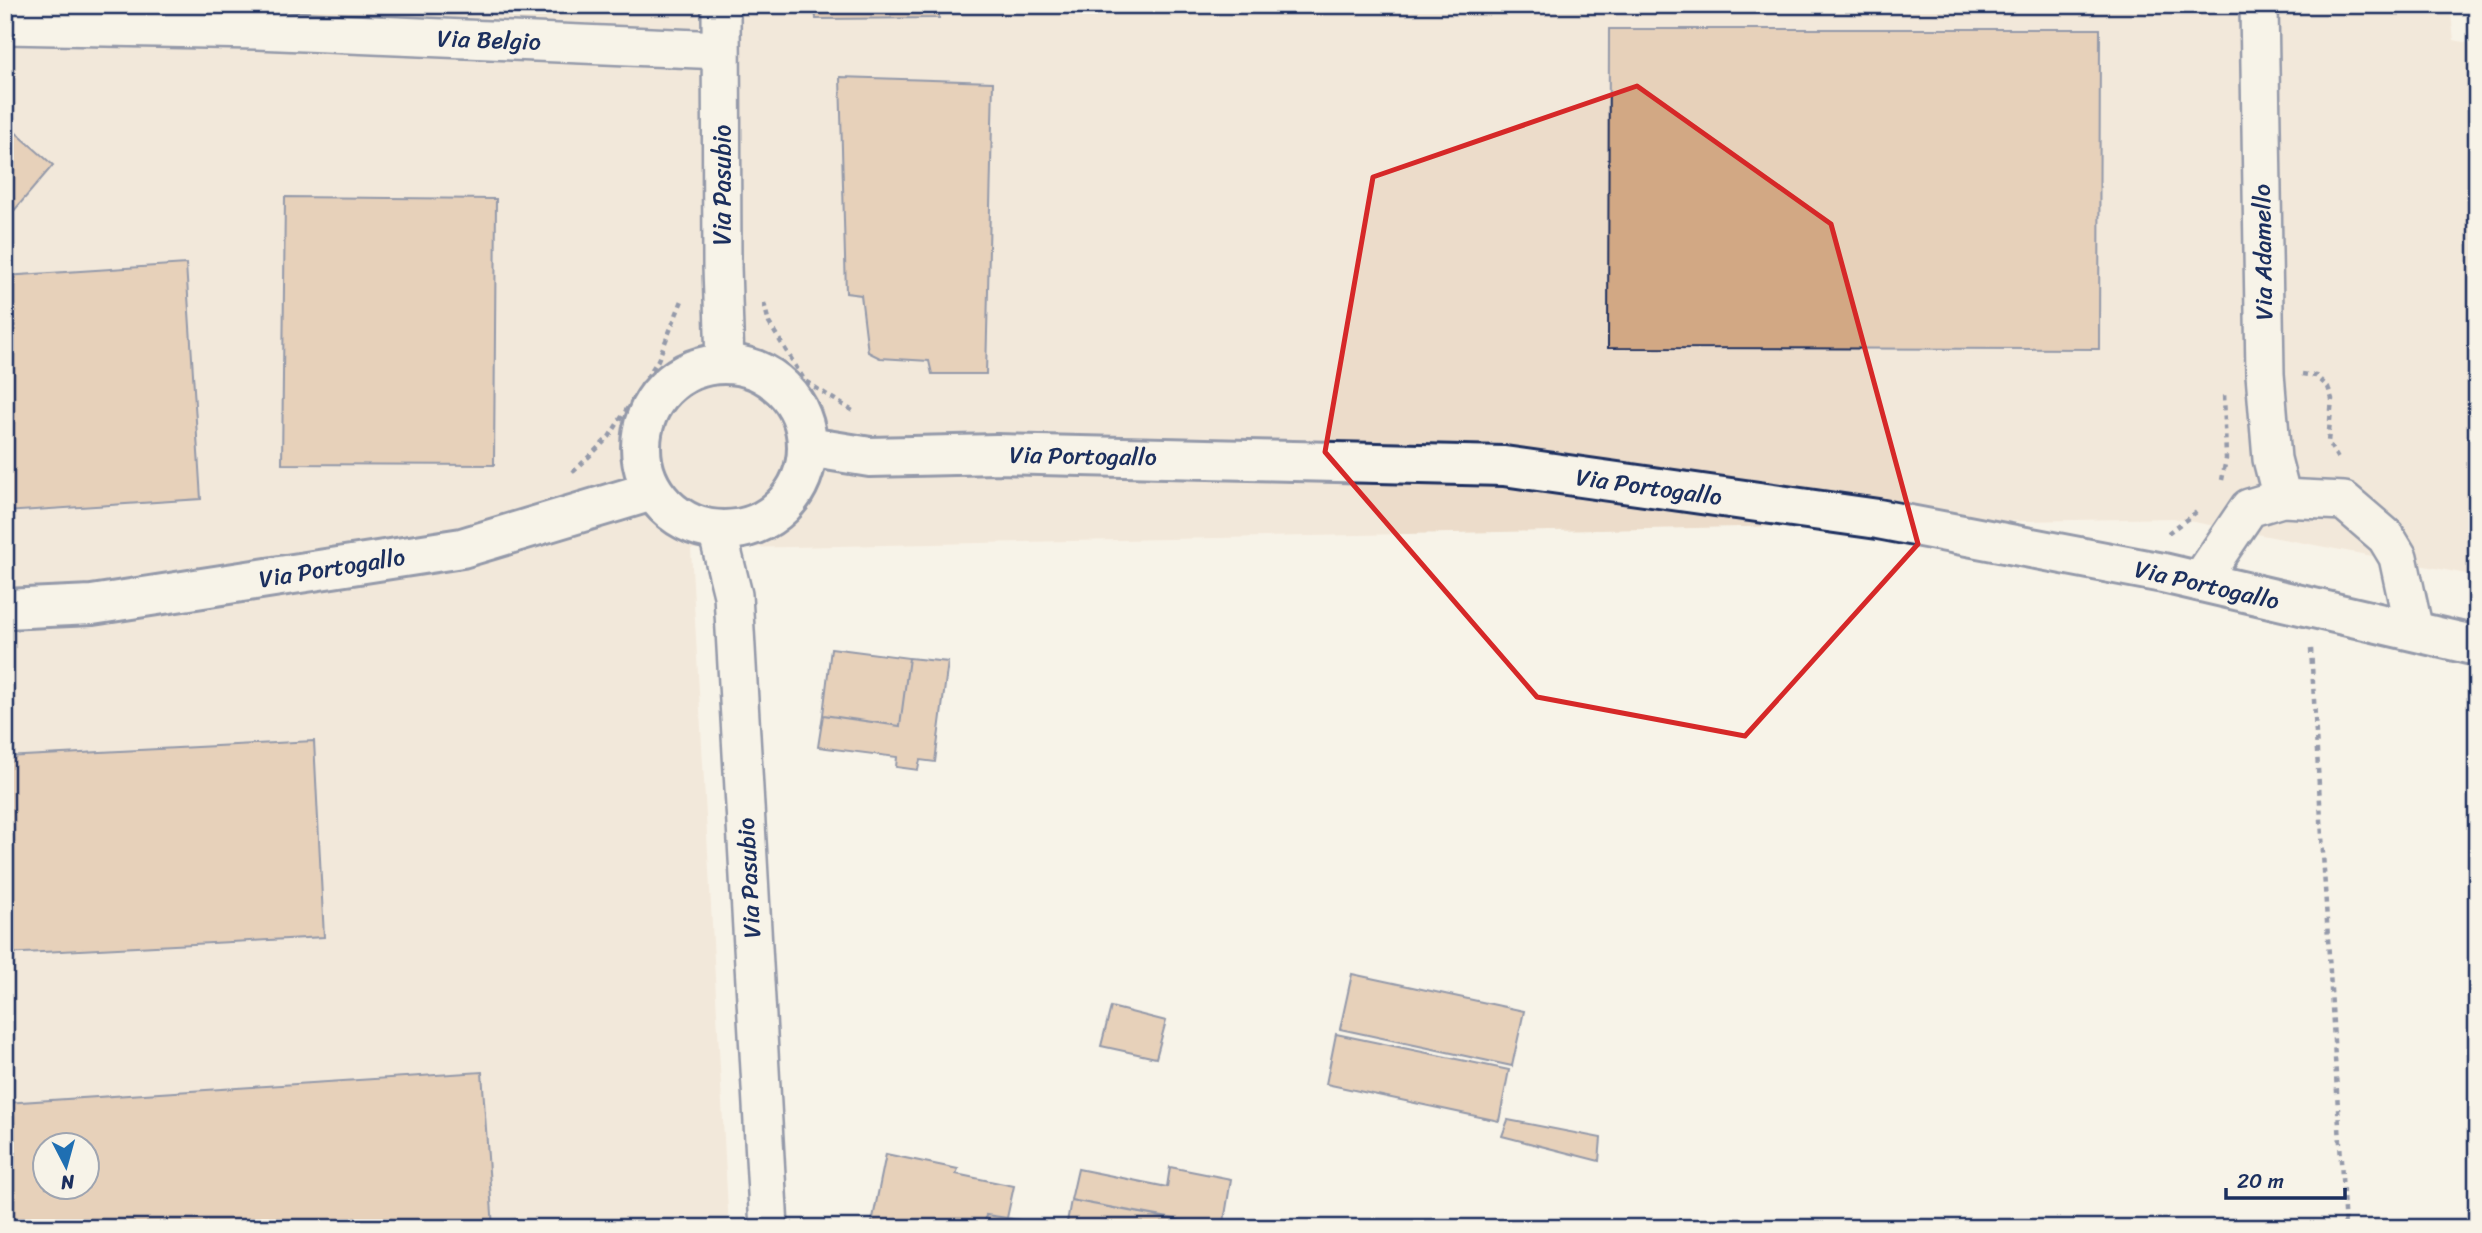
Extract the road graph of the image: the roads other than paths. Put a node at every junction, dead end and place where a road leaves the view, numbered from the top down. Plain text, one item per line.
1 (721, 5) edge
2 (2259, 5) edge
3 (257, 18) edge
4 (5, 25) edge
5 (721, 50) junction
6 (725, 364) junction
7 (808, 447) junction
8 (652, 491) junction
9 (2282, 498) junction
10 (717, 530) junction
11 (2199, 582) junction
12 (5, 609) edge
13 (2414, 631) junction
14 (2477, 646) edge
15 (769, 1228) edge

1 - 5 street, Via Pasubio
2 - 9 street, Via Adamello
3 - 4 street, Via Belgio
3 - 5 street, Via Belgio
5 - 6 street, Via Pasubio
6 - 7 main road
6 - 8 main road
7 - 10 main road
7 - 11 main road, Via Portogallo
8 - 10 main road
8 - 12 main road, Via Portogallo
9 - 11 street
9 - 13 street
10 - 15 street, Via Pasubio
11 - 13 main road, Via Portogallo
13 - 14 main road, Via Portogallo

